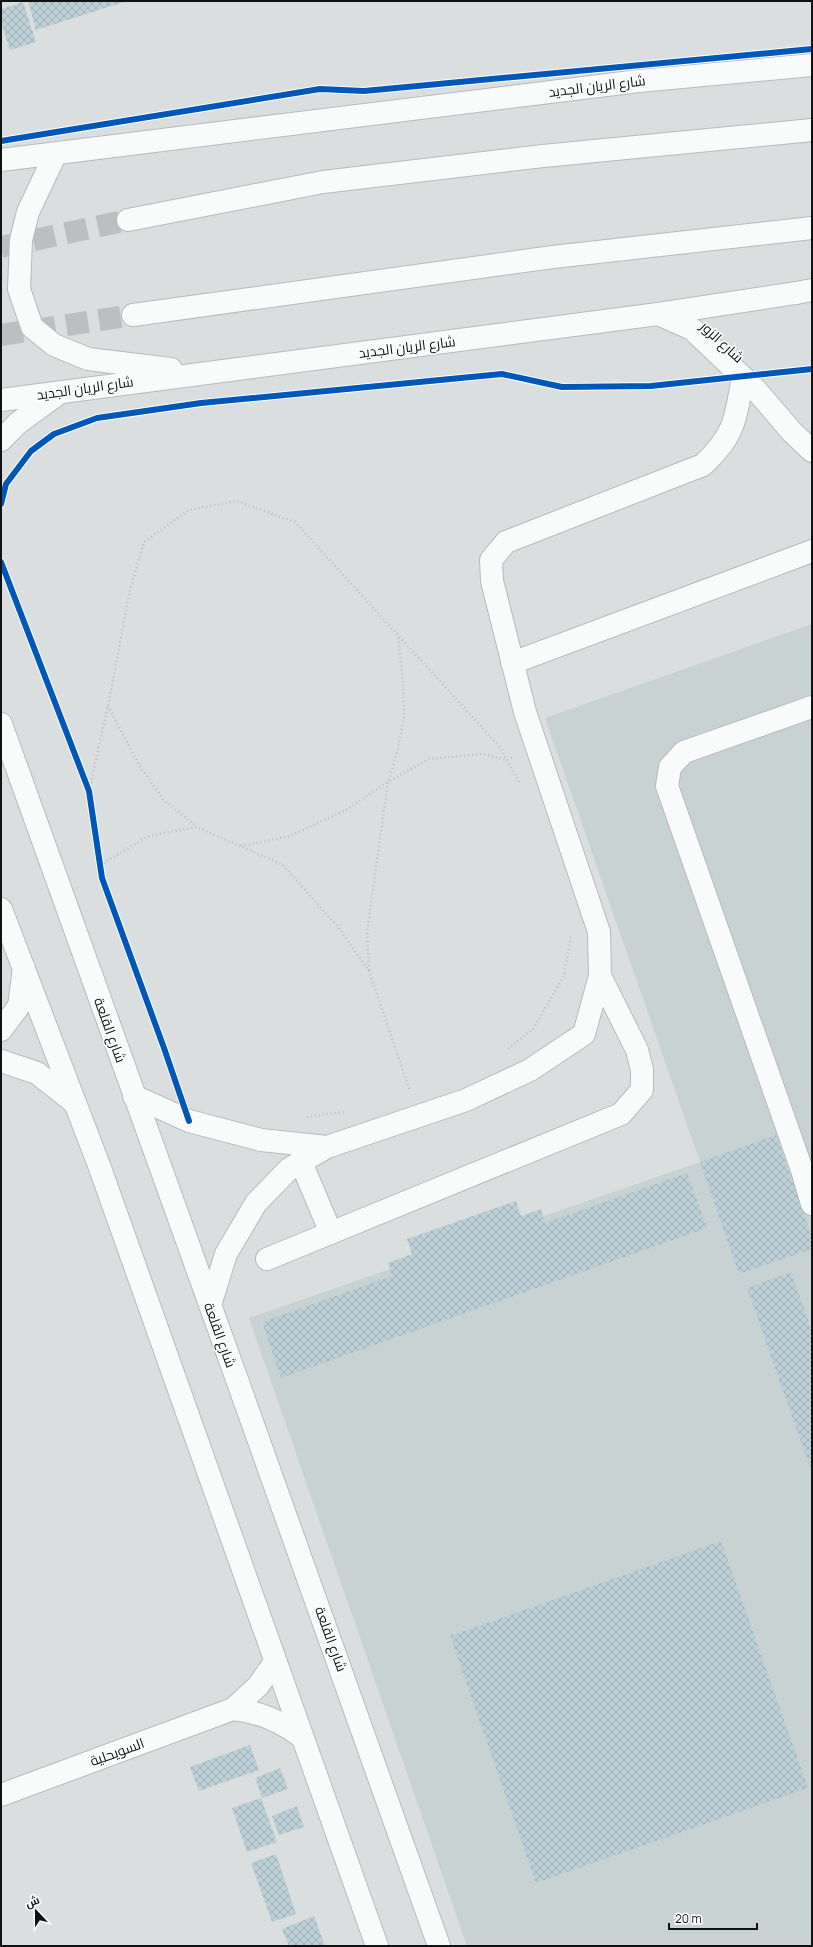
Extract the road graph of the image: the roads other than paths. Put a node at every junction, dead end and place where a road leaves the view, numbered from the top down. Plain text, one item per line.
1 (812, 65) edge
2 (812, 130) edge
3 (56, 153) junction
4 (1, 160) edge
5 (128, 220) tunnel mouth
6 (812, 228) edge
7 (807, 292) edge
8 (658, 314) junction
9 (133, 315) tunnel mouth
10 (202, 373) junction
11 (743, 377) junction
12 (61, 391) junction
13 (1, 400) edge
14 (1, 440) edge
15 (812, 451) edge
16 (812, 551) edge
17 (512, 663) junction
18 (812, 707) edge
19 (1, 724) edge
20 (1, 909) edge
21 (24, 968) junction
22 (600, 976) junction
23 (1, 1030) edge
24 (1, 1061) edge
25 (134, 1096) junction
26 (75, 1103) junction
27 (327, 1147) junction
28 (301, 1162) junction
29 (807, 1168) edge
30 (812, 1204) edge
31 (331, 1233) junction
32 (266, 1259) dead end
33 (210, 1305) junction
34 (275, 1662) junction
35 (233, 1709) junction
36 (302, 1737) junction
37 (1, 1795) edge
38 (377, 1946) edge
39 (439, 1946) edge

1 - 3 main road, شارع الريان الجديد
2 - 5 main road
3 - 4 main road, شارع الريان الجديد
3 - 10 main road
6 - 9 main road
7 - 8 main road, شارع الريان الجديد
8 - 10 main road, شارع الريان الجديد
8 - 11 main road, شارع الزور
10 - 12 main road, شارع الريان الجديد
11 - 15 main road, شارع الزور
11 - 17 main road
12 - 13 main road, شارع الريان الجديد
12 - 14 main road
16 - 17 main road
17 - 22 main road
18 - 29 main road
19 - 25 main road, شارع القلعة
20 - 21 main road
21 - 23 main road
21 - 26 main road
22 - 27 main road
22 - 31 main road
24 - 26 main road
25 - 27 main road
25 - 33 main road, شارع القلعة
26 - 34 main road
27 - 28 main road
28 - 31 main road
28 - 33 main road
29 - 30 main road
31 - 32 main road
33 - 39 main road, شارع القلعة
34 - 35 main road, السويحلية
34 - 36 main road
35 - 36 main road
35 - 37 main road, السويحلية
36 - 38 main road

